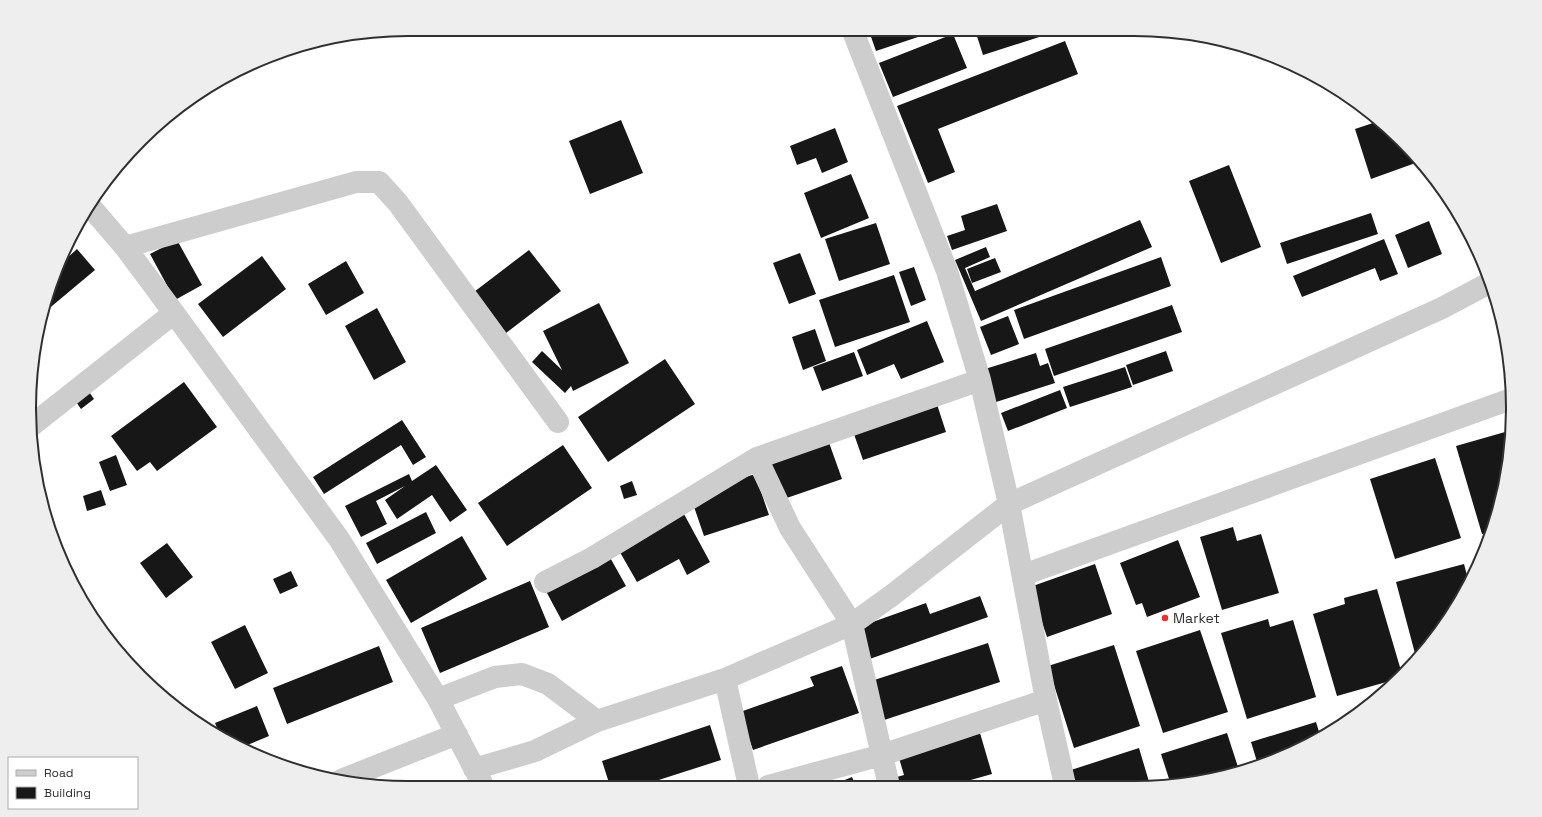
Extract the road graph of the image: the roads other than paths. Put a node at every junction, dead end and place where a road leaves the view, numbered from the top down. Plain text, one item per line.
1 (854, 36) edge
2 (94, 210) edge
3 (125, 247) junction
4 (1485, 285) edge
5 (174, 313) junction
6 (980, 380) junction
7 (1506, 401) edge
8 (37, 422) edge
9 (558, 422) dead end
10 (757, 458) junction
11 (1009, 504) junction
12 (1023, 575) junction
13 (546, 582) dead end
14 (852, 624) junction
15 (725, 679) junction
16 (438, 698) junction
17 (1046, 700) junction
18 (597, 721) junction
19 (456, 734) junction
20 (882, 755) junction
21 (350, 776) edge
22 (479, 778) edge
23 (748, 781) edge
24 (786, 781) edge
25 (888, 781) edge
26 (1063, 781) edge

1 - 6 street
2 - 3 street
3 - 5 street
3 - 9 street
4 - 11 street
5 - 8 street
5 - 16 street
6 - 10 street
6 - 11 street
7 - 12 street
10 - 13 street
10 - 14 street
11 - 12 street
11 - 14 street
12 - 17 street
14 - 15 street
14 - 20 street
15 - 18 street
15 - 23 street
16 - 18 street
16 - 19 street
17 - 20 street
17 - 26 street
18 - 22 street
19 - 21 street
19 - 22 street
20 - 24 street
20 - 25 street

